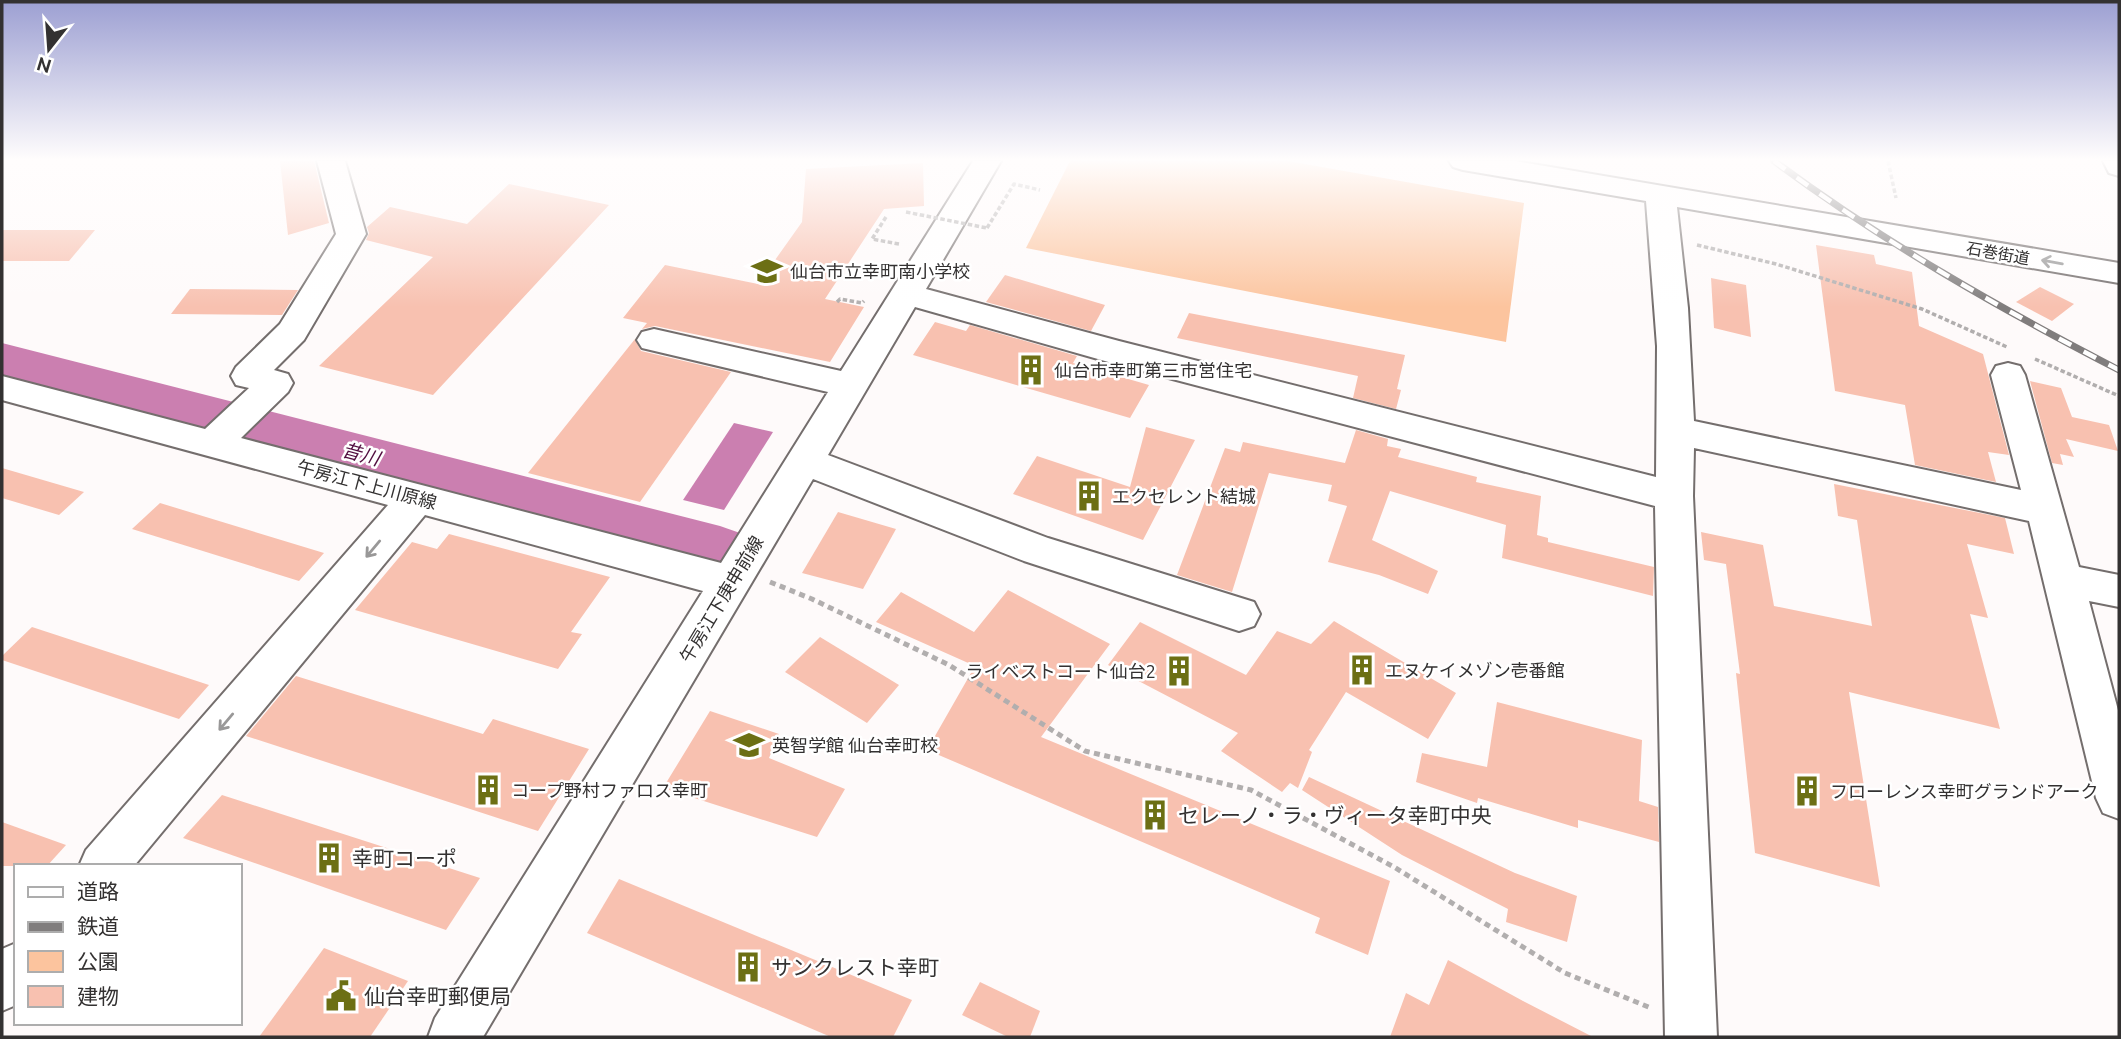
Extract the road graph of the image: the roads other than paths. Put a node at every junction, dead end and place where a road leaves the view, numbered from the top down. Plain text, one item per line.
1 (344, 209) edge
2 (951, 209) edge
3 (1662, 209) edge
4 (1744, 209) edge
5 (1868, 209) edge
6 (2119, 251) edge
7 (2119, 274) edge
8 (887, 294) junction
9 (654, 340) dead end
10 (2014, 359) road end
11 (850, 385) junction
12 (2, 388) edge
13 (229, 428) junction
14 (1678, 431) junction
15 (805, 461) junction
16 (1674, 496) junction
17 (418, 497) junction
18 (2045, 510) junction
19 (2064, 580) junction
20 (748, 581) junction
21 (2119, 591) edge
22 (1239, 614) dead end
23 (2119, 798) edge
24 (105, 864) edge
25 (14, 970) edge
26 (2, 985) edge
27 (1691, 1031) edge
28 (454, 1037) edge

1 - 13 street
2 - 8 street, 午房江下庚申前線
3 - 14 street
7 -> 4 street, 石巻街道
5 - 6 street, 石巻街道
8 - 11 street, 午房江下庚申前線
8 - 16 street
9 - 11 street
10 - 18 street
11 - 15 street, 午房江下庚申前線
12 - 13 street, 午房江下上川原線
13 - 17 street, 午房江下上川原線
14 - 16 street
14 - 18 street
15 - 20 street, 午房江下庚申前線
15 - 22 street
16 - 27 street
17 - 20 street, 午房江下上川原線
17 -> 24 street
18 - 19 street
19 - 21 street
19 - 23 street
20 - 28 street, 午房江下庚申前線
25 - 26 street

